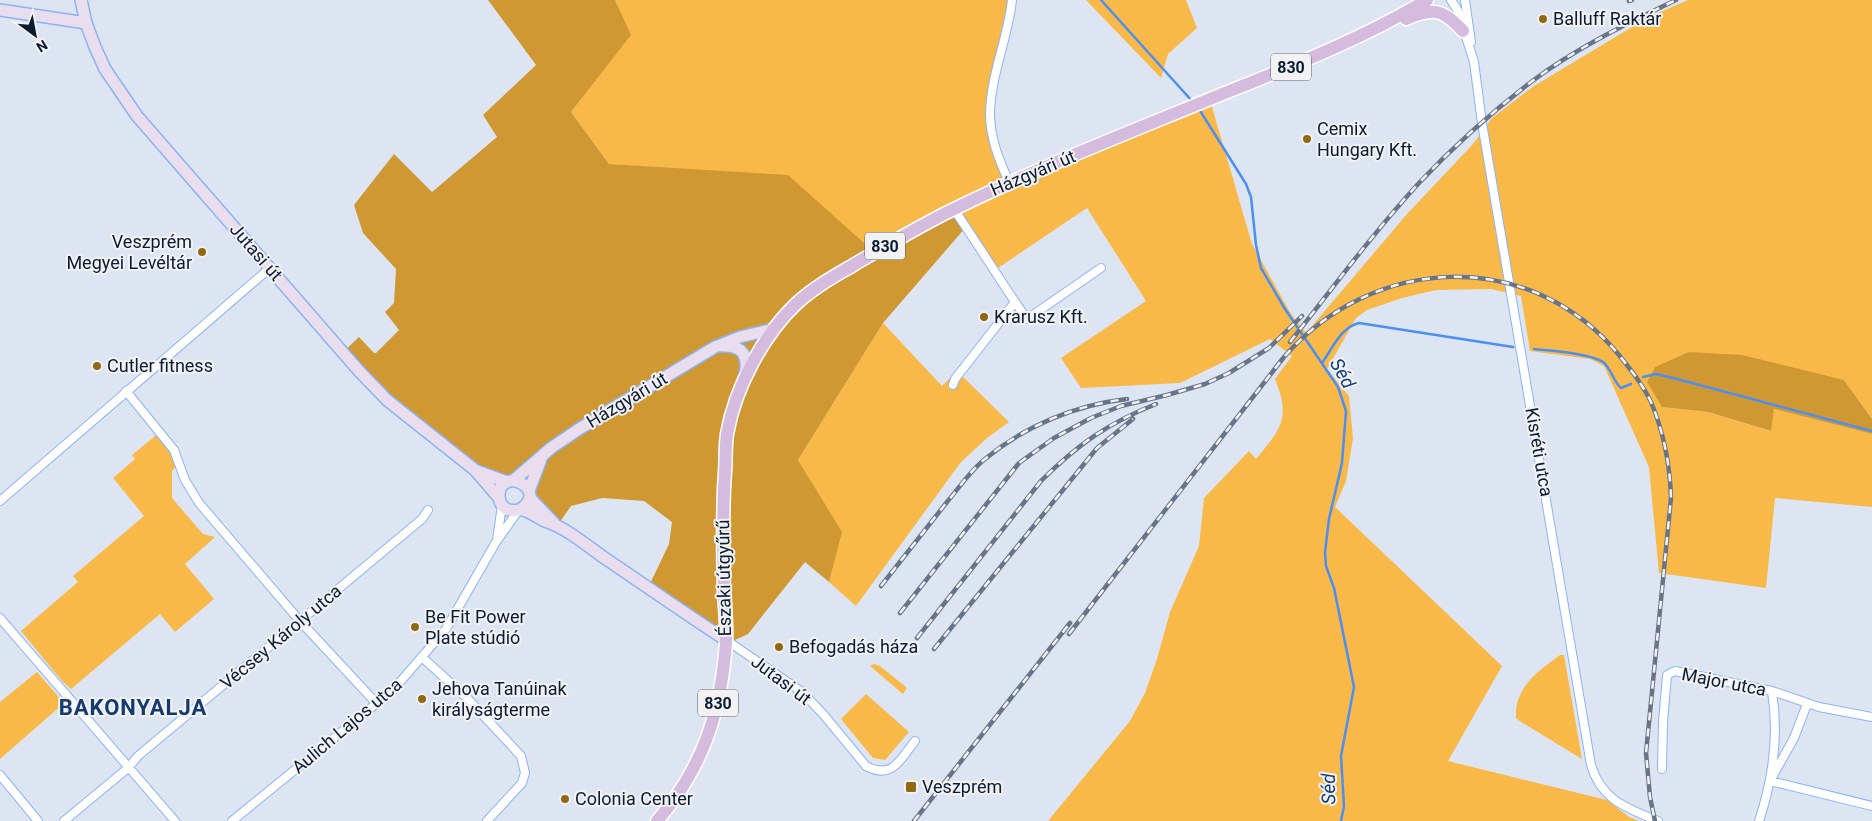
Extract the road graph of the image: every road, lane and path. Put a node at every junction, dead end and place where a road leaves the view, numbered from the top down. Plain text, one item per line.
1 (81, 0) edge
2 (1012, 0) edge
3 (1413, 0) edge
4 (1427, 0) edge
5 (1451, 0) edge
6 (1465, 0) edge
7 (0, 10) edge
8 (86, 24) junction
9 (1371, 31) junction
10 (1463, 31) junction
11 (1471, 49) junction
12 (1009, 182) junction
13 (954, 210) junction
14 (270, 268) junction
15 (1101, 268) dead end
16 (1015, 302) junction
17 (774, 329) junction
18 (715, 347) junction
19 (745, 376) junction
20 (953, 385) dead end
21 (126, 391) junction
22 (541, 458) junction
23 (476, 470) junction
24 (511, 481) junction
25 (529, 495) junction
26 (0, 501) edge
27 (500, 501) junction
28 (428, 510) dead end
29 (520, 510) junction
30 (555, 524) junction
31 (496, 542) junction
32 (0, 618) edge
33 (300, 621) junction
34 (726, 640) junction
35 (423, 658) junction
36 (1772, 691) junction
37 (377, 704) junction
38 (1807, 704) junction
39 (1872, 718) edge
40 (915, 741) dead end
41 (128, 768) junction
42 (1662, 768) dead end
43 (0, 775) edge
44 (1770, 780) junction
45 (1872, 806) edge
46 (38, 821) edge
47 (64, 821) edge
48 (175, 821) edge
49 (232, 821) edge
50 (487, 821) edge
51 (657, 821) edge
52 (1658, 821) edge
53 (1759, 821) edge

1 - 8 street, Jutasi út
2 - 12 street
3 - 9 main road, Házgyári út / 830
4 - 9 main road, Házgyári út / 830
5 - 10 street, Kisréti utca
6 - 11 street, Kisréti utca
7 - 8 street
8 - 14 street, Jutasi út
9 - 10 main road
9 - 12 main road, Házgyári út / 830
10 - 11 street, Kisréti utca
11 - 52 street, Kisréti utca
12 - 13 main road, Házgyári út / 830
13 - 16 street
13 - 17 main road, Házgyári út / 830
14 - 21 street
14 - 23 street, Jutasi út
15 - 16 street
16 - 20 street
17 - 18 street, Házgyári út
17 - 19 main road, Északi útgyűrű / 830
18 - 19 street
18 - 22 street, Házgyári út
19 - 34 main road, Északi útgyűrű / 830
21 - 26 street
21 - 33 street
22 - 24 street, Házgyári út
22 - 25 street, Házgyári út
23 - 24 street, Jutasi út
23 - 27 street, Jutasi út
24 - 25 street, Jutasi út
24 - 27 street
25 - 29 street
25 - 30 street, Jutasi út
27 - 29 street, Jutasi út
27 - 31 street, Aulich Lajos utca
28 - 33 street, Vécsey Károly utca
29 - 30 street, Jutasi út
29 - 31 street, Aulich Lajos utca
30 - 34 street, Jutasi út
31 - 35 street, Aulich Lajos utca
32 - 41 street
33 - 37 street
33 - 41 street, Vécsey Károly utca
34 - 40 street, Jutasi út
34 - 51 main road, Északi útgyűrű / 830
35 - 37 street, Aulich Lajos utca
35 - 50 street
36 - 38 street, Major utca
36 - 42 street, Major utca
36 - 44 street
37 - 49 street, Aulich Lajos utca
38 - 39 street, Major utca
38 - 44 street
41 - 47 street, Vécsey Károly utca
41 - 48 street
43 - 46 street
44 - 45 street
44 - 53 street

